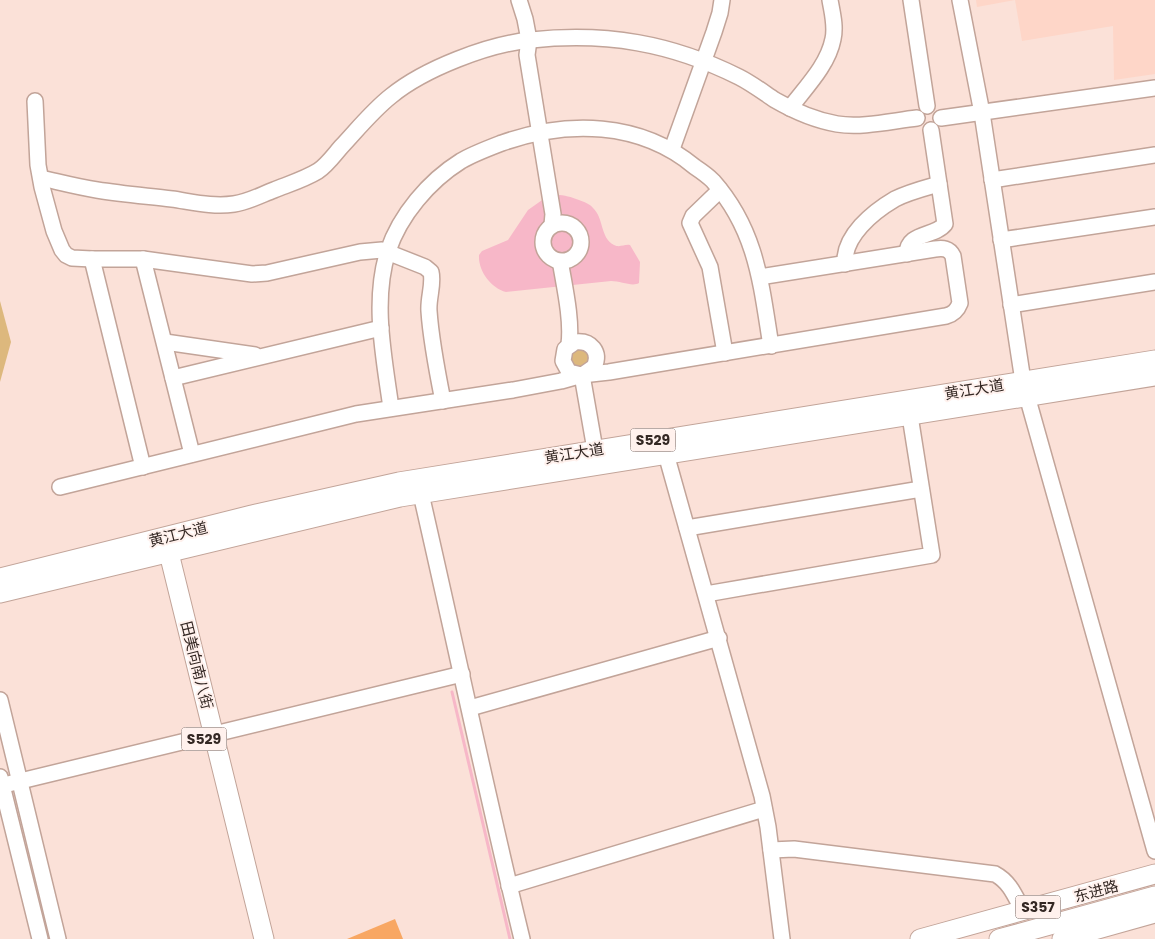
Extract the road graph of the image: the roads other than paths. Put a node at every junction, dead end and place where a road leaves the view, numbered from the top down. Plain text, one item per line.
1 (519, 0) edge
2 (722, 0) edge
3 (830, 0) edge
4 (911, 0) edge
5 (960, 0) edge
6 (529, 40) junction
7 (704, 60) junction
8 (1155, 88) edge
9 (35, 101) dead end
10 (790, 108) junction
11 (922, 112) junction
12 (982, 113) junction
13 (941, 118) junction
14 (931, 130) junction
15 (544, 132) junction
16 (672, 149) junction
17 (1155, 155) edge
18 (41, 178) junction
19 (992, 180) junction
20 (939, 184) junction
21 (720, 190) junction
22 (1155, 217) edge
23 (559, 224) junction
24 (1001, 240) junction
25 (388, 252) junction
26 (906, 254) junction
27 (92, 259) junction
28 (143, 259) junction
29 (565, 260) junction
30 (845, 264) junction
31 (760, 277) junction
32 (1155, 282) edge
33 (1011, 305) junction
34 (381, 328) junction
35 (164, 342) junction
36 (576, 343) junction
37 (772, 346) junction
38 (725, 353) junction
39 (264, 356) junction
40 (1155, 360) edge
41 (582, 375) junction
42 (173, 378) junction
43 (1150, 378) edge
44 (1025, 389) junction
45 (443, 401) junction
46 (391, 408) junction
47 (910, 416) junction
48 (192, 454) junction
49 (666, 454) junction
50 (597, 457) junction
51 (143, 466) junction
52 (60, 487) dead end
53 (921, 489) junction
54 (421, 494) junction
55 (687, 528) junction
56 (162, 546) junction
57 (0, 578) edge
58 (0, 593) edge
59 (706, 594) junction
60 (719, 638) junction
61 (462, 674) junction
62 (0, 700) edge
63 (470, 708) junction
64 (209, 735) junction
65 (20, 781) junction
66 (1, 782) edge
67 (764, 809) junction
68 (771, 850) junction
69 (1155, 851) edge
70 (1155, 874) edge
71 (509, 886) junction
72 (1155, 896) edge
73 (1023, 911) junction
74 (1155, 913) edge
75 (40, 939) edge
76 (58, 939) edge
77 (252, 939) edge
78 (264, 939) edge
79 (522, 939) edge
80 (782, 939) edge
81 (920, 939) edge
82 (999, 939) edge
83 (1062, 939) edge

1 - 6 street
2 - 7 street
3 - 10 street
4 - 11 street
5 - 12 street
6 - 7 street
6 - 15 street
6 - 18 street
7 - 10 street
7 - 16 street
8 - 12 street
9 - 18 street
10 - 11 street
11 - 13 street
11 - 14 street
12 - 13 street
12 - 19 street
13 - 14 street
14 - 20 street
15 - 16 street
15 - 23 street
15 - 25 street
16 - 21 street
17 - 19 street
18 - 27 street
19 - 24 street
20 - 26 street
20 - 30 street
21 - 31 street
21 - 38 street
22 - 24 street
23 - 29 street
23 - 29 street
24 - 33 street
25 - 28 street
25 - 34 street
25 - 45 street
26 - 30 street
26 - 37 street
27 - 28 street
27 - 51 street
28 - 35 street
29 - 36 street
30 - 31 street
31 - 37 street
32 - 33 street
33 - 44 street
34 - 39 street
34 - 46 street
35 - 39 street
35 - 42 street
36 - 41 street
36 - 41 street
37 - 38 street
38 - 41 street
39 - 42 street
40 - 44 main road, 黄江大道 / S529
41 - 45 street
41 - 50 street
42 - 48 street
43 - 44 main road, 黄江大道 / S529
44 - 47 main road, 黄江大道 / S529
44 - 50 main road, 黄江大道 / S529
44 - 69 street
45 - 46 street
46 - 48 street
47 - 49 main road, 黄江大道 / S529
47 - 53 street
48 - 51 street
49 - 50 main road, 黄江大道 / S529
49 - 55 street
50 - 54 main road, 黄江大道 / S529
50 - 56 main road, 黄江大道 / S529
51 - 52 street
53 - 55 street
53 - 59 street
54 - 56 main road, 黄江大道 / S529
54 - 61 street
55 - 59 street
56 - 57 main road, 黄江大道
56 - 58 main road, 黄江大道
56 - 64 main road, 田美向南八街 / S529
59 - 60 street
60 - 63 street
60 - 67 street
61 - 63 street
61 - 64 street
62 - 65 street
63 - 71 street
64 - 65 street
64 - 77 main road, 田美向南八街 / S529
64 - 78 main road, 田美向南八街 / S529
65 - 66 street
65 - 76 street
66 - 75 street
67 - 68 street
67 - 71 street
68 - 73 street
68 - 80 street
70 - 73 main road, 东进路 / S357
71 - 79 street
72 - 82 main road, 东进路 / S357
73 - 81 main road, 东进路 / S357
74 - 83 main road

